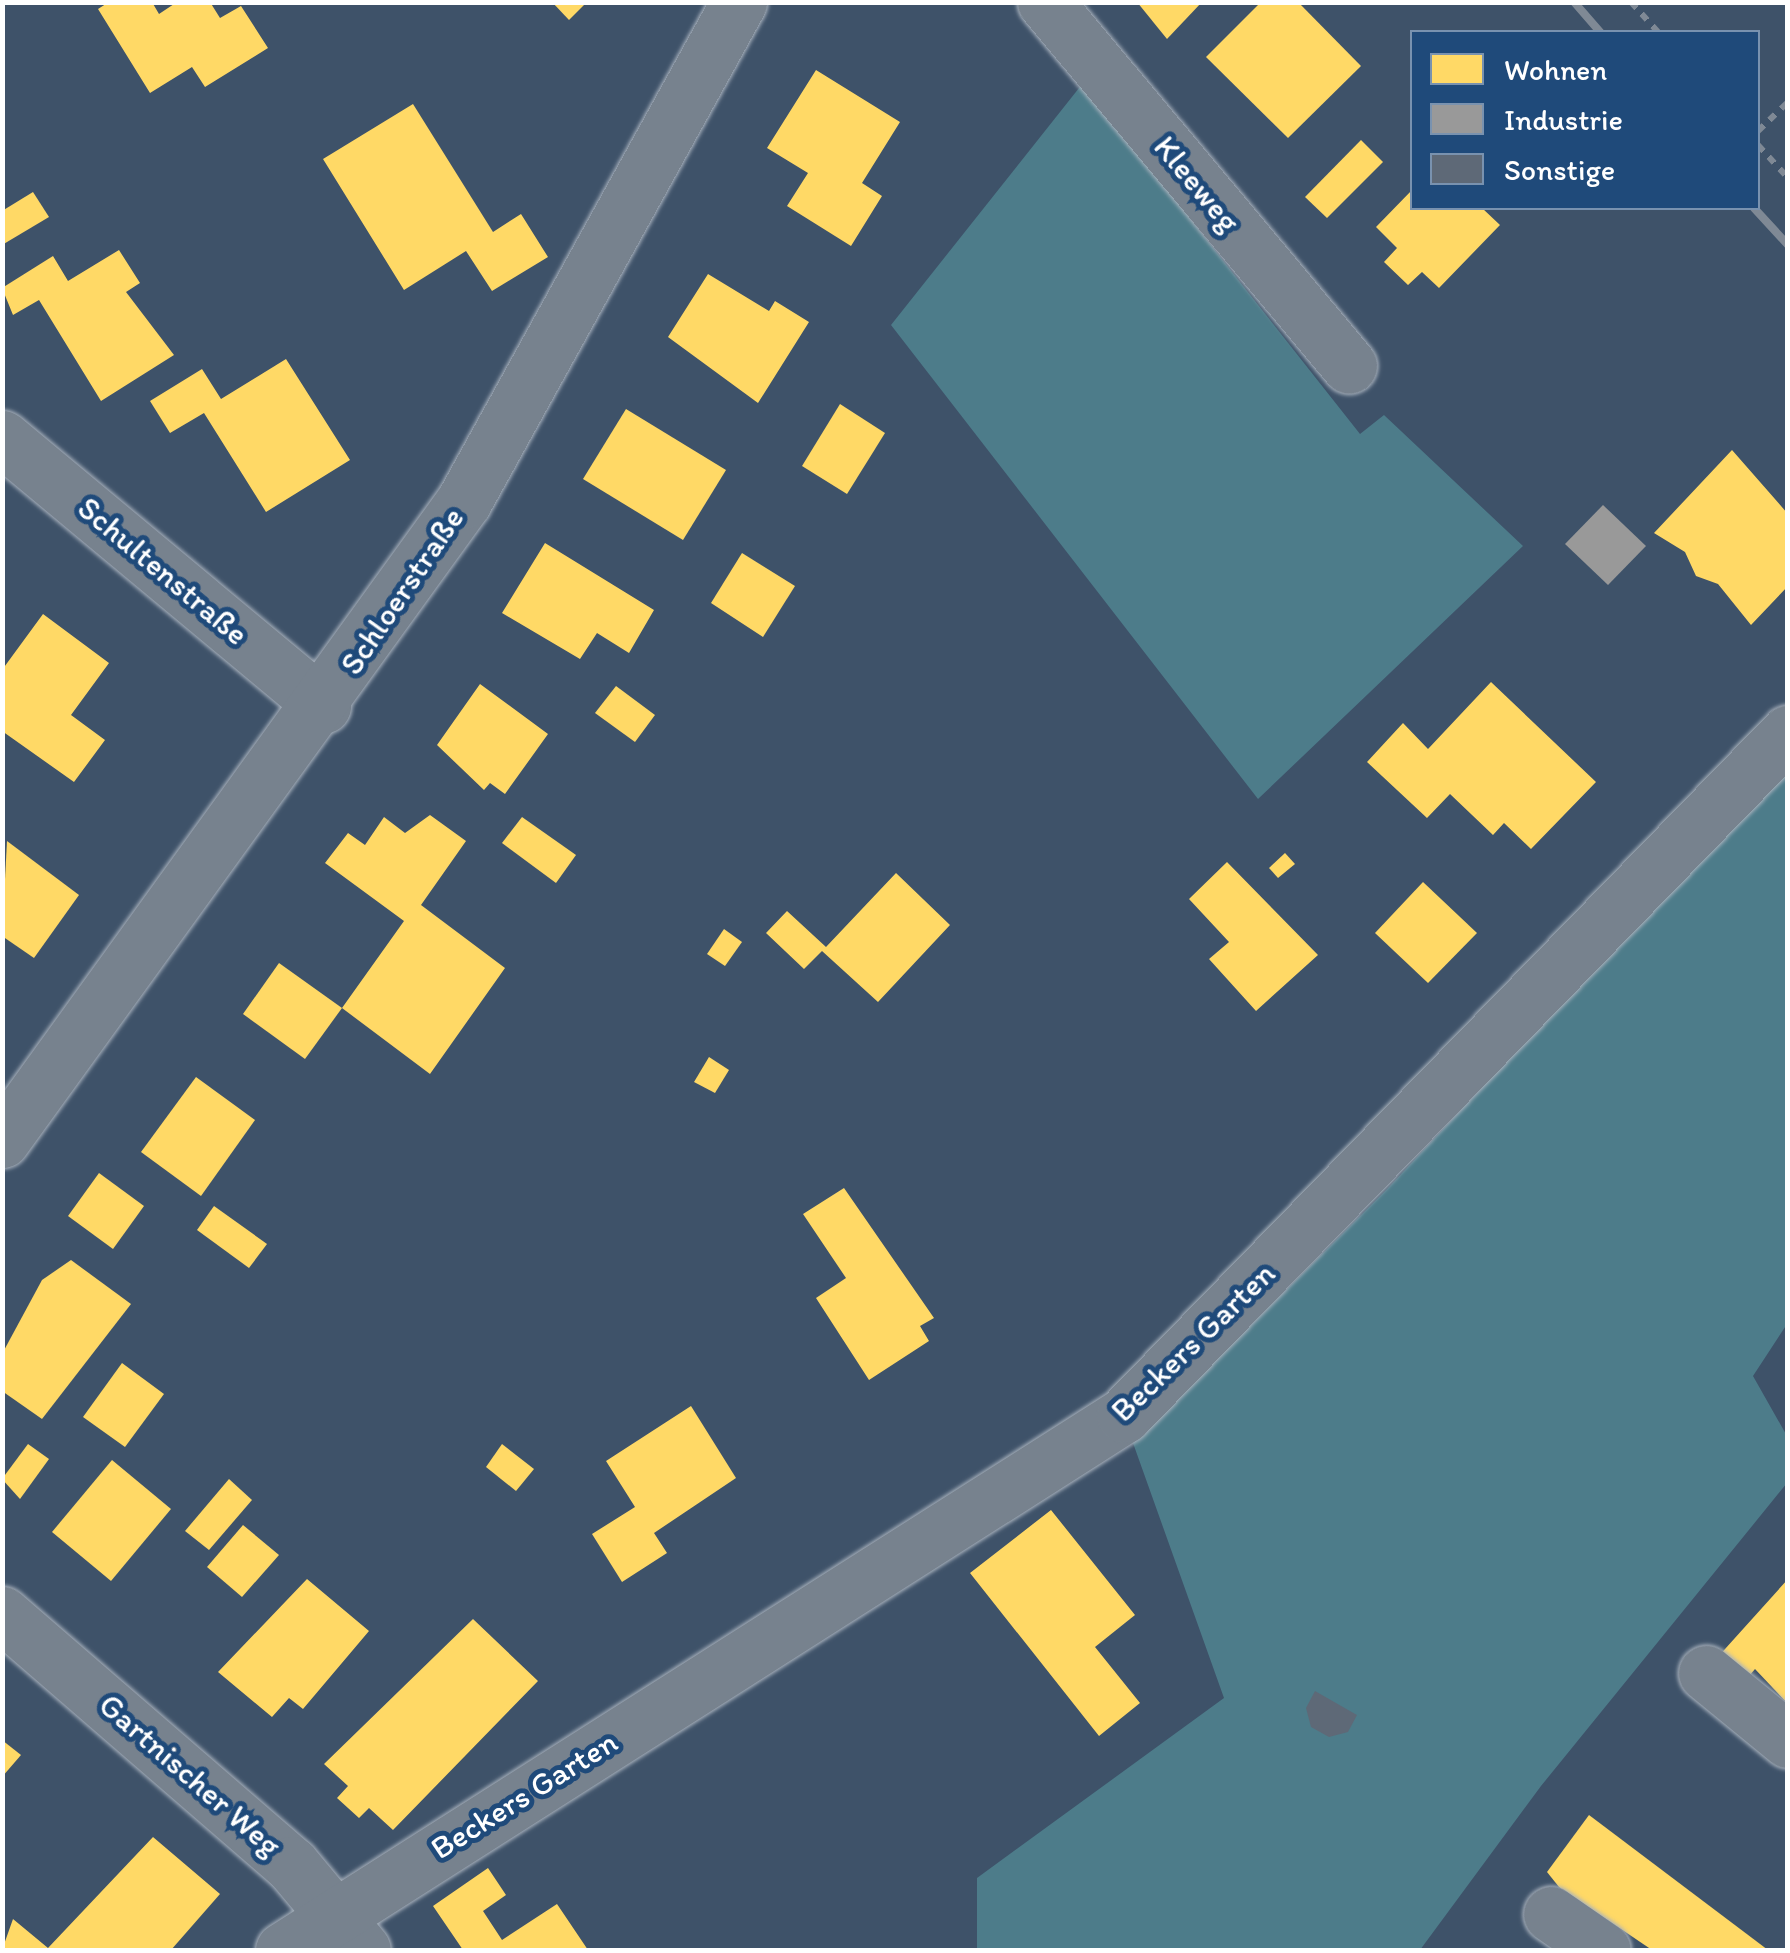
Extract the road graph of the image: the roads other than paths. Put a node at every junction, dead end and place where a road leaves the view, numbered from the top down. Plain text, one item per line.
1 (739, 2) edge
2 (1044, 2) edge
3 (1349, 366) dead end
4 (2, 438) edge
5 (323, 705) junction
6 (1788, 733) edge
7 (2, 1140) edge
8 (2, 1614) edge
9 (1706, 1673) dead end
10 (1788, 1740) edge
11 (1551, 1914) dead end
12 (350, 1932) edge
13 (283, 1950) edge
14 (1603, 1950) edge

1 - 5 street, Schloerstraße
2 - 3 street, Kleeweg
4 - 5 street, Schultenstraße
5 - 7 street, Schloerstraße
6 - 12 street, Beckers Garten
8 - 12 street, Gartnischer Weg
9 - 10 street
11 - 14 street
12 - 13 street, Beckers Garten

